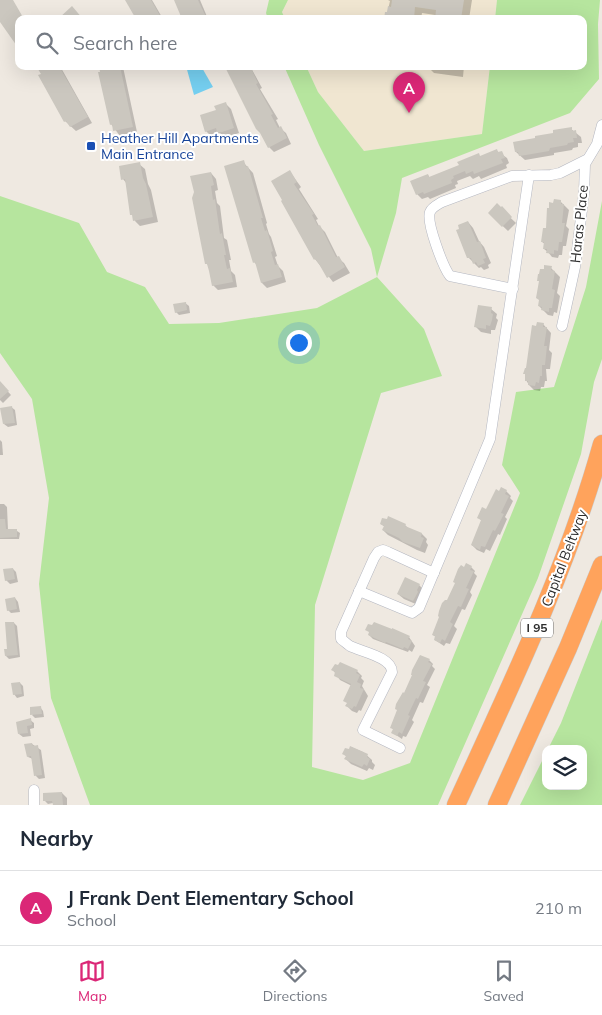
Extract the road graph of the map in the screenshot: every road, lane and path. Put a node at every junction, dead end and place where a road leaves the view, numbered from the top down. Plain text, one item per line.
1 (602, 125) edge
2 (586, 160) junction
3 (529, 176) junction
4 (513, 289) junction
5 (562, 326) dead end
6 (602, 444) edge
7 (602, 565) edge
8 (434, 572) junction
9 (359, 591) junction
10 (400, 748) dead end
11 (34, 790) dead end
12 (34, 805) edge
13 (456, 805) edge
14 (497, 805) edge

1 - 2 street, Haras Place
2 - 3 street
2 - 5 street, Haras Place
3 - 4 street
3 - 4 street
4 - 8 street
6 - 13 highway, Capital Beltway / I 95
7 - 14 highway, I 95
8 - 9 street
8 - 9 street
9 - 10 street
11 - 12 street

